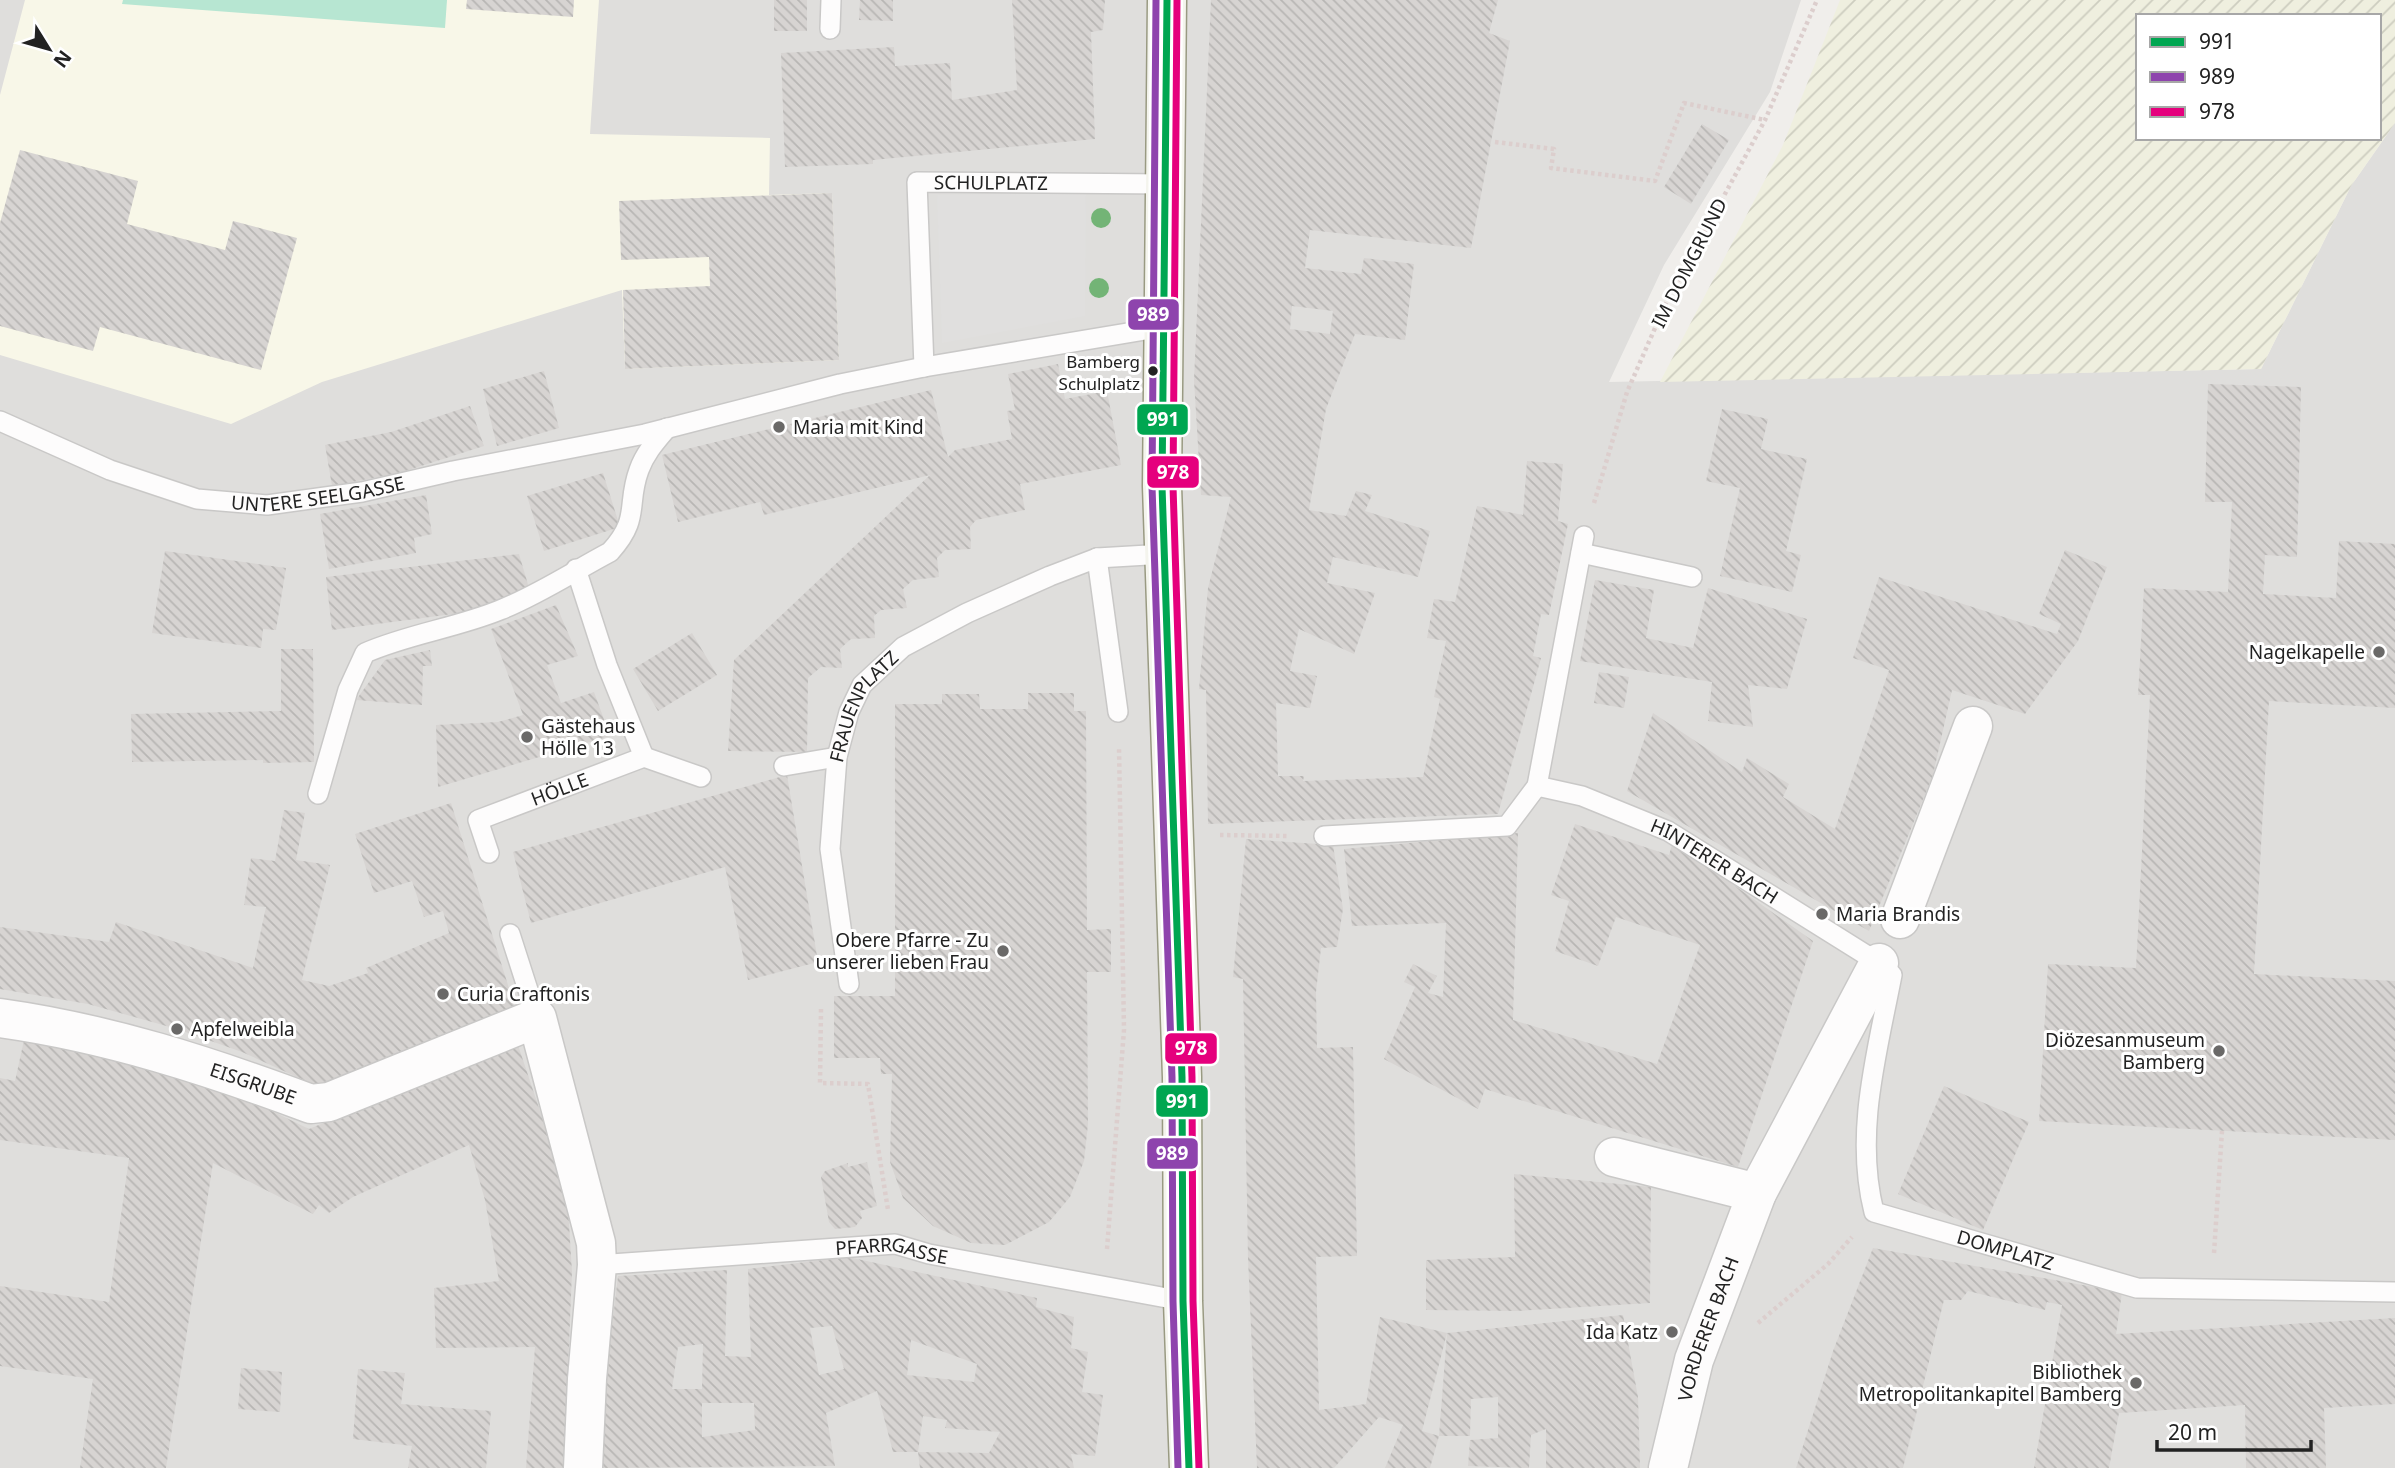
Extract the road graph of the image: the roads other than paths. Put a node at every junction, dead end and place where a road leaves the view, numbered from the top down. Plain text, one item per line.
1 (831, 0) edge
2 (1167, 0) edge
3 (830, 29) dead end
4 (1166, 184) junction
5 (1163, 327) junction
6 (924, 367) junction
7 (0, 421) edge
8 (667, 428) junction
9 (1165, 554) junction
10 (1097, 558) junction
11 (576, 569) junction
12 (1692, 577) dead end
13 (1118, 712) road end
14 (1973, 726) dead end
15 (644, 757) junction
16 (836, 757) junction
17 (784, 765) dead end
18 (701, 777) dead end
19 (1537, 786) junction
20 (318, 794) dead end
21 (1324, 836) road end
22 (489, 853) dead end
23 (1900, 919) dead end
24 (510, 934) dead end
25 (1879, 963) junction
26 (849, 984) road end
27 (0, 1018) edge
28 (537, 1018) junction
29 (1614, 1157) dead end
30 (1757, 1193) junction
31 (597, 1265) junction
32 (2395, 1292) edge
33 (1183, 1301) junction
34 (583, 1468) edge
35 (1189, 1468) edge
36 (1668, 1468) edge

1 - 3 lane
2 - 4 street
4 - 5 street
4 - 6 lane, SCHULPLATZ
5 - 6 lane
5 - 9 street
6 - 8 lane
7 - 8 lane, UNTERE SEELGASSE
8 - 11 lane
9 - 10 lane, FRAUENPLATZ
9 - 33 street
10 - 13 lane
10 - 16 lane, FRAUENPLATZ
11 - 15 lane
11 - 20 lane
12 - 19 lane
14 - 23 street
15 - 18 lane
15 - 22 lane, HÖLLE
16 - 17 lane
16 - 26 lane, FRAUENPLATZ
19 - 21 lane
19 - 25 lane, HINTERER BACH
24 - 28 lane
25 - 30 street, VORDERER BACH
25 - 32 lane, DOMPLATZ
27 - 28 street, EISGRUBE
28 - 31 street
29 - 30 street
30 - 36 street, VORDERER BACH
31 - 33 lane, PFARRGASSE
31 - 34 street
33 - 35 street

